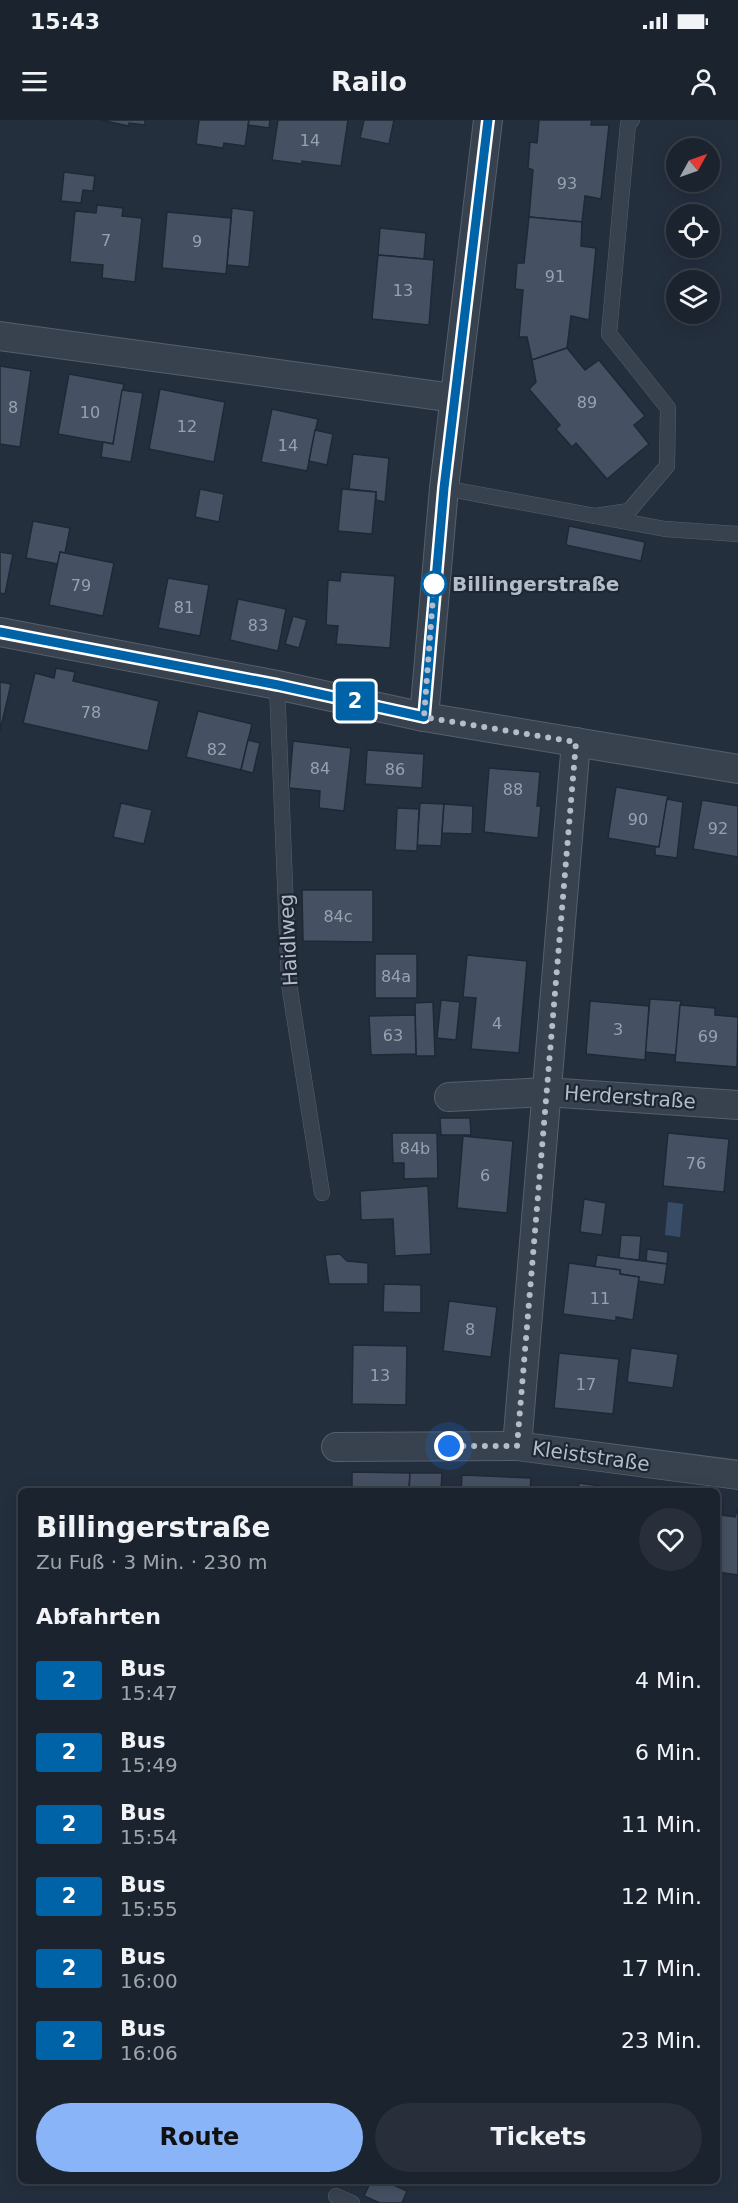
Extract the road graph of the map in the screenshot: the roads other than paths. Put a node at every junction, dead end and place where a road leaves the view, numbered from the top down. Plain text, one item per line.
1 (488, 120) edge
2 (632, 120) edge
3 (0, 336) edge
4 (454, 398) junction
5 (444, 488) junction
6 (595, 516) junction
7 (738, 534) edge
8 (0, 632) edge
9 (278, 685) junction
10 (424, 717) junction
11 (576, 742) junction
12 (738, 769) edge
13 (546, 1092) junction
14 (449, 1097) dead end
15 (738, 1105) edge
16 (322, 1193) dead end
17 (517, 1446) junction
18 (336, 1447) dead end
19 (738, 1476) edge
20 (336, 2196) dead end
21 (352, 2203) edge

1 - 4 street
2 - 6 lane
3 - 4 street
4 - 5 street
5 - 6 lane
5 - 10 street
6 - 7 lane
8 - 9 street
9 - 10 street
9 - 16 lane, Haidlweg
10 - 11 street
11 - 12 street
11 - 13 street
13 - 14 street, Herderstraße
13 - 15 street, Herderstraße
13 - 17 street
17 - 18 street, Kleiststraße
17 - 19 street, Kleiststraße
20 - 21 lane

